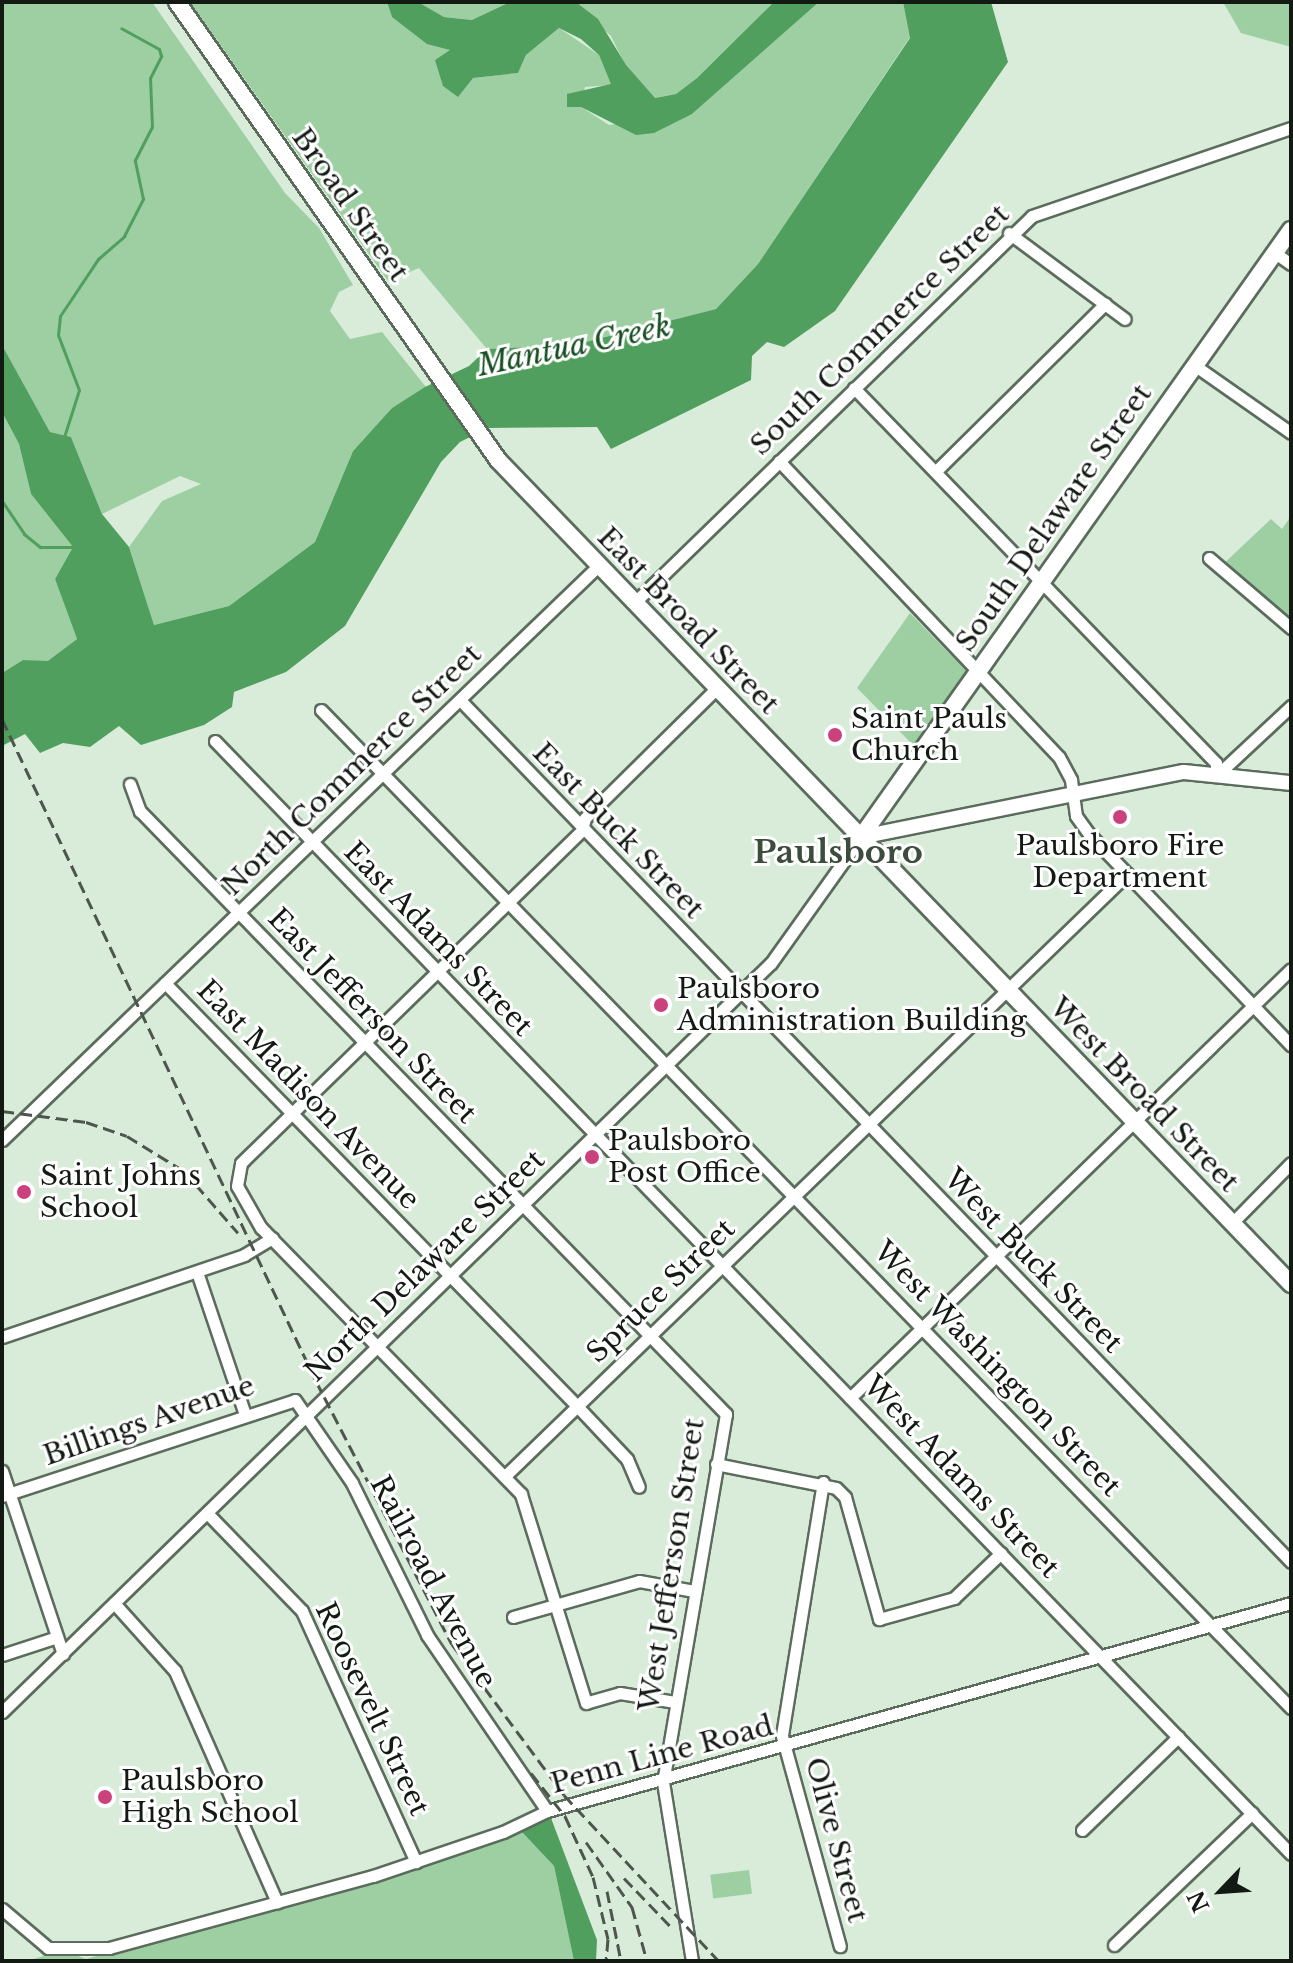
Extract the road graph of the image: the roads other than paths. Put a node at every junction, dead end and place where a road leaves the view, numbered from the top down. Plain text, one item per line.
1 (177, 2) edge
2 (1291, 128) edge
3 (1291, 230) edge
4 (1009, 233) junction
5 (1275, 253) junction
6 (1291, 264) edge
7 (1105, 304) junction
8 (1125, 319) dead end
9 (1194, 365) junction
10 (854, 388) junction
11 (1291, 433) edge
12 (481, 437) joint
13 (779, 461) junction
14 (936, 471) junction
15 (1209, 558) dead end
16 (599, 565) junction
17 (1040, 580) junction
18 (634, 603) junction
19 (1291, 628) edge
20 (979, 668) junction
21 (717, 688) junction
22 (461, 701) junction
23 (1291, 706) edge
24 (321, 710) dead end
25 (215, 741) dead end
26 (382, 771) junction
27 (1216, 776) junction
28 (1291, 783) edge
29 (130, 784) dead end
30 (1071, 793) junction
31 (582, 830) junction
32 (861, 837) junction
33 (310, 841) junction
34 (1127, 874) junction
35 (509, 901) junction
36 (238, 912) junction
37 (1291, 969) edge
38 (437, 971) junction
39 (165, 983) junction
40 (1007, 989) junction
41 (740, 994) junction
42 (1251, 1004) junction
43 (364, 1042) junction
44 (1291, 1045) edge
45 (668, 1065) junction
46 (292, 1112) junction
47 (1132, 1120) junction
48 (868, 1125) junction
49 (595, 1135) junction
50 (2, 1140) edge
51 (1291, 1163) edge
52 (795, 1195) junction
53 (523, 1205) junction
54 (1232, 1223) junction
55 (272, 1238) junction
56 (994, 1256) junction
57 (722, 1265) junction
58 (197, 1272) junction
59 (450, 1276) junction
60 (1291, 1284) edge
61 (922, 1326) junction
62 (650, 1336) junction
63 (2, 1337) edge
64 (378, 1346) junction
65 (850, 1398) junction
66 (577, 1406) junction
67 (305, 1414) junction
68 (245, 1415) junction
69 (716, 1464) junction
70 (2, 1471) edge
71 (505, 1476) junction
72 (823, 1482) junction
73 (639, 1487) dead end
74 (6, 1495) edge
75 (208, 1514) junction
76 (1001, 1553) junction
77 (1291, 1562) edge
78 (694, 1591) junction
79 (114, 1603) junction
80 (1291, 1603) edge
81 (556, 1607) junction
82 (513, 1617) dead end
83 (1211, 1625) junction
84 (57, 1637) junction
85 (63, 1654) junction
86 (2, 1655) edge
87 (1100, 1656) junction
88 (675, 1702) junction
89 (1291, 1708) edge
90 (2, 1712) edge
91 (1178, 1737) junction
92 (786, 1746) junction
93 (663, 1782) junction
94 (547, 1811) junction
95 (1252, 1813) junction
96 (1082, 1830) dead end
97 (1291, 1854) edge
98 (416, 1862) junction
99 (277, 1902) junction
100 (2, 1909) edge
101 (1114, 1945) dead end
102 (840, 1946) dead end
103 (692, 1961) edge

1 - 12 main road, Broad Street
2 - 4 street, South Commerce Street
3 - 5 main road, South Delaware Street
4 - 7 street
4 - 10 street, South Commerce Street
5 - 6 street
5 - 9 main road, South Delaware Street
7 - 8 street
7 - 14 street
9 - 11 street
9 - 17 main road, South Delaware Street
10 - 13 street, South Commerce Street
10 - 14 street
12 - 16 main road, East Broad Street
13 - 18 street, South Commerce Street
13 - 20 street
14 - 17 street
15 - 19 street
16 - 18 main road, East Broad Street
16 - 22 street, North Commerce Street
17 - 20 main road, South Delaware Street
17 - 27 street
18 - 21 main road, East Broad Street
20 - 30 street
20 - 32 main road, South Delaware Street
21 - 31 street
21 - 32 main road, East Broad Street
22 - 26 street, North Commerce Street
22 - 31 street, East Buck Street
23 - 27 street
24 - 26 street, West Washington Street
25 - 33 street, East Adams Street
26 - 33 street, North Commerce Street
26 - 35 street, West Washington Street
27 - 28 street
27 - 30 street
29 - 36 street, East Jefferson Street
30 - 32 street
30 - 34 street
31 - 35 street
31 - 41 street, East Buck Street
32 - 40 main road, West Broad Street
32 - 41 street, North Delaware Street
33 - 36 street, North Commerce Street
33 - 38 street, East Adams Street
34 - 40 street, Spruce Street
34 - 42 street
35 - 38 street
35 - 45 street, West Washington Street
36 - 39 street, North Commerce Street
36 - 43 street, East Jefferson Street
37 - 42 street
38 - 43 street
38 - 49 street, East Adams Street
39 - 46 street, East Madison Avenue
39 - 50 street, North Commerce Street
40 - 47 main road, West Broad Street
40 - 48 street, Spruce Street
41 - 45 street, North Delaware Street
41 - 48 street, West Buck Street
42 - 44 street
42 - 47 street
43 - 46 street
43 - 53 street, East Jefferson Street
45 - 49 street, North Delaware Street
45 - 52 street, West Washington Street
46 - 55 street
46 - 59 street, East Madison Avenue
47 - 54 main road, West Broad Street
47 - 56 street
48 - 52 street, Spruce Street
48 - 56 street, West Buck Street
49 - 53 street, North Delaware Street
49 - 57 street, West Adams Street
51 - 54 street
52 - 57 street, Spruce Street
52 - 61 street, West Washington Street
53 - 59 street, North Delaware Street
53 - 62 street, West Jefferson Street
54 - 60 main road, West Broad Street
55 - 58 street
55 - 64 street
56 - 61 street
56 - 77 street, West Buck Street
57 - 62 street, Spruce Street
57 - 65 street, West Adams Street
58 - 63 street
58 - 68 street
59 - 64 street, North Delaware Street
59 - 66 street, East Madison Avenue
61 - 65 street
61 - 83 street, West Washington Street
62 - 66 street, Spruce Street
62 - 69 street, West Jefferson Street
64 - 67 street, North Delaware Street
64 - 71 street
65 - 76 street, West Adams Street
66 - 71 street, Spruce Street
66 - 73 street, East Madison Avenue
67 - 68 street, Billings Avenue
67 - 75 street, North Delaware Street
67 - 94 street, Railroad Avenue
68 - 74 street, Billings Avenue
69 - 72 street
69 - 78 street, West Jefferson Street
70 - 74 street
71 - 81 street
72 - 76 street
72 - 92 street, Olive Street
74 - 84 street
75 - 79 street, North Delaware Street
75 - 98 street, Roosevelt Street
76 - 87 street, West Adams Street
78 - 81 street
78 - 88 street, West Jefferson Street
79 - 85 street, North Delaware Street
79 - 99 street
80 - 83 street, Penn Line Road
81 - 82 street
81 - 88 street
83 - 87 street, Penn Line Road
83 - 89 street, West Washington Street
84 - 85 street
84 - 86 street
85 - 90 street, North Delaware Street
87 - 91 street, West Adams Street
87 - 92 street, Penn Line Road
88 - 93 street, West Jefferson Street
91 - 95 street, West Adams Street
91 - 96 street
92 - 93 street, Penn Line Road
92 - 102 street, Olive Street
93 - 94 street, Penn Line Road
93 - 103 street, West Jefferson Street
94 - 98 street, Penn Line Road
95 - 97 street, West Adams Street
95 - 101 street
98 - 99 street, Penn Line Road
99 - 100 street, Penn Line Road

